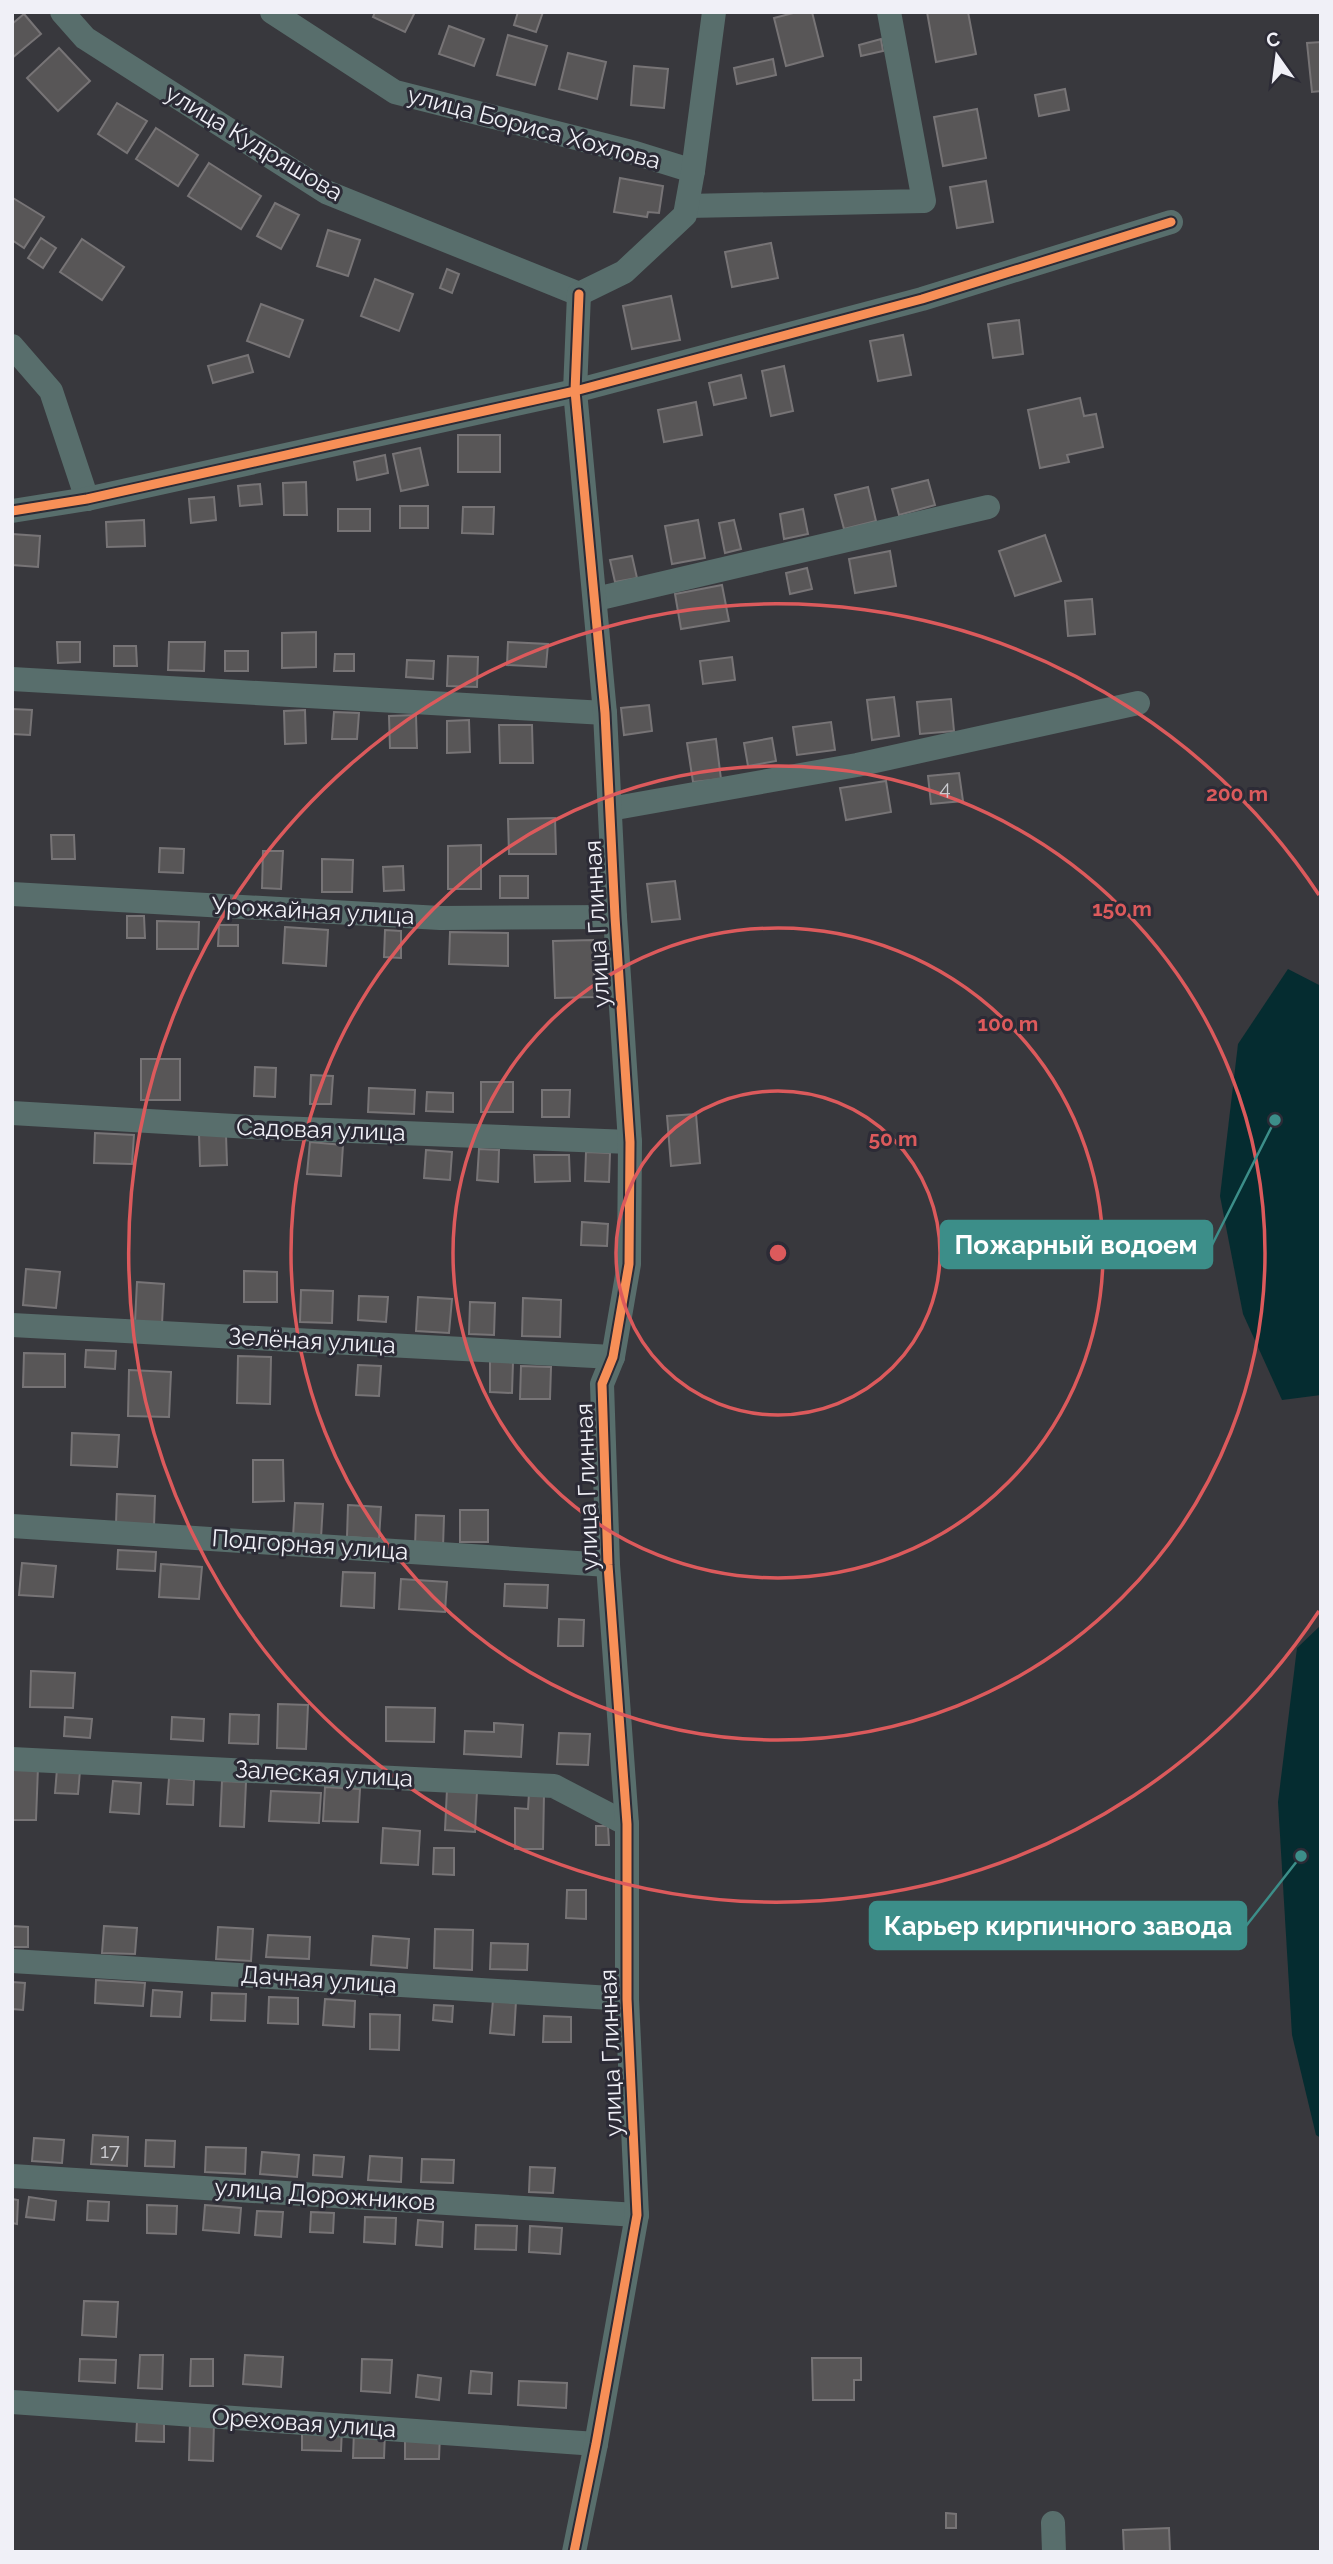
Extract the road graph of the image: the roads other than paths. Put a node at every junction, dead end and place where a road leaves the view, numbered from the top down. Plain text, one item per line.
1 (62, 12) edge
2 (272, 12) edge
3 (713, 12) edge
4 (889, 12) edge
5 (694, 171) junction
6 (687, 206) junction
7 (1171, 222) dead end
8 (579, 293) junction
9 (12, 346) edge
10 (575, 391) junction
11 (87, 499) junction
12 (988, 507) dead end
13 (12, 512) edge
14 (596, 599) junction
15 (12, 679) edge
16 (1138, 703) dead end
17 (605, 713) junction
18 (610, 809) junction
19 (12, 894) edge
20 (615, 917) junction
21 (12, 1113) edge
22 (631, 1142) junction
23 (12, 1325) edge
24 (612, 1357) junction
25 (12, 1526) edge
26 (608, 1564) junction
27 (12, 1759) edge
28 (627, 1824) junction
29 (12, 1961) edge
30 (626, 1999) junction
31 (12, 2176) edge
32 (637, 2215) junction
33 (12, 2402) edge
34 (596, 2444) junction
35 (1053, 2523) dead end
36 (573, 2552) edge
37 (1054, 2552) edge

1 - 8 street, улица Кудряшова
2 - 5 street, улица Бориса Хохлова
3 - 5 street
4 - 6 street
5 - 6 street
6 - 8 street
7 - 10 street
8 - 10 street, улица Глинная
9 - 11 street
10 - 11 street
10 - 14 street, улица Глинная
11 - 13 street
12 - 14 street
14 - 17 street, улица Глинная
15 - 17 street
16 - 18 street
17 - 18 street, улица Глинная
18 - 20 street, улица Глинная
19 - 20 street, Урожайная улица
20 - 22 street, улица Глинная
21 - 22 street, Садовая улица
22 - 24 street, улица Глинная
23 - 24 street, Зелёная улица
24 - 26 street, улица Глинная
25 - 26 street, Подгорная улица
26 - 28 street, улица Глинная
27 - 28 street, Залеская улица
28 - 30 street, улица Глинная
29 - 30 street, Дачная улица
30 - 32 street, улица Глинная
31 - 32 street, улица Дорожников
32 - 34 street, улица Глинная
33 - 34 street, Ореховая улица
34 - 36 street, улица Глинная
35 - 37 street

